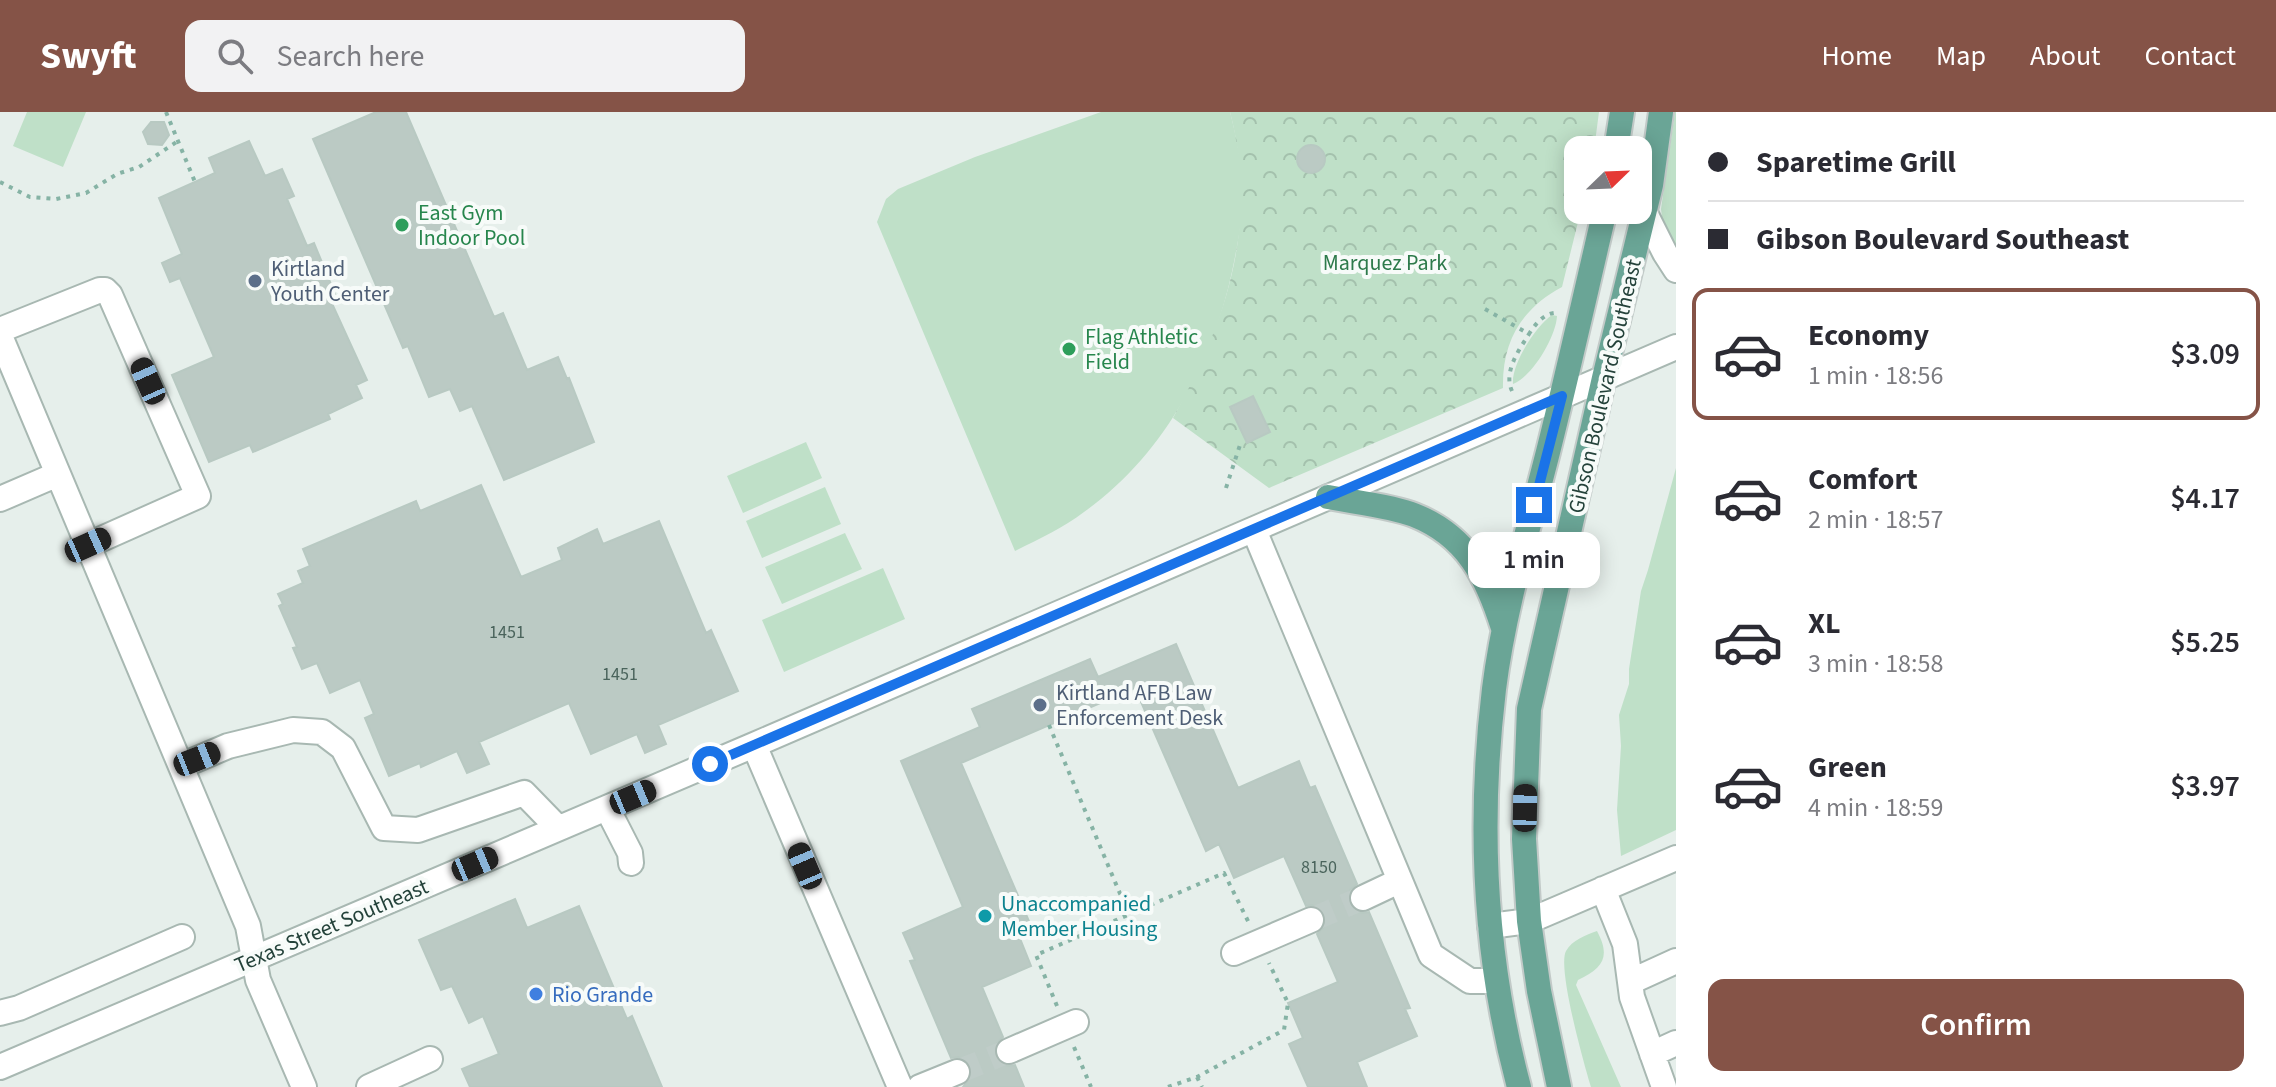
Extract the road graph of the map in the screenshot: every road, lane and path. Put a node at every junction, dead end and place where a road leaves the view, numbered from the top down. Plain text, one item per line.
1 (166, 112) edge
2 (1622, 112) edge
3 (1661, 112) edge
4 (1618, 136) edge
5 (178, 141) junction
6 (1652, 178) edge
7 (0, 182) edge
8 (195, 182) dead end
9 (1602, 224) edge
10 (1641, 224) edge
11 (1650, 224) edge
12 (1676, 270) edge
13 (1485, 309) dead end
14 (1564, 315) dead end
15 (0, 333) edge
16 (1529, 334) junction
17 (1676, 347) edge
18 (1604, 378) junction
19 (1512, 391) dead end
20 (1562, 396) junction
21 (1240, 445) dead end
22 (58, 474) junction
23 (1226, 488) dead end
24 (1328, 497) junction
25 (0, 499) edge
26 (1254, 530) junction
27 (88, 545) junction
28 (1504, 631) junction
29 (1049, 725) dead end
30 (754, 745) junction
31 (181, 766) junction
32 (607, 808) junction
33 (558, 828) junction
34 (1676, 858) edge
35 (631, 863) dead end
36 (1399, 881) junction
37 (1603, 889) junction
38 (1363, 898) tunnel mouth
39 (1129, 915) junction
40 (1311, 920) tunnel mouth
41 (1529, 921) junction
42 (1490, 926) junction
43 (182, 937) dead end
44 (1259, 942) junction
45 (1234, 953) dead end
46 (253, 958) junction
47 (1676, 961) edge
48 (1496, 981) junction
49 (1630, 982) junction
50 (0, 1013) edge
51 (1071, 1024) junction
52 (1676, 1043) edge
53 (1009, 1051) tunnel mouth
54 (1652, 1054) junction
55 (430, 1059) dead end
56 (0, 1067) edge
57 (957, 1072) tunnel mouth
58 (1197, 1077) junction
59 (304, 1087) edge
60 (369, 1087) edge
61 (900, 1087) edge
62 (920, 1087) edge
63 (1091, 1087) edge
64 (1168, 1087) edge
65 (1202, 1087) edge
66 (1519, 1087) edge
67 (1559, 1087) edge
68 (1664, 1087) edge

1 - 5 path
2 - 4 main road
3 - 6 main road, Gibson Boulevard Southeast
5 - 7 path
5 - 8 path
9 - 20 main road, Gibson Boulevard Southeast
10 - 18 main road, Gibson Boulevard Southeast
11 - 12 street
13 - 16 path
14 - 16 path
15 - 22 street
15 - 27 street
16 - 19 path
17 - 18 street, Texas Street Southeast
18 - 20 street, Texas Street Southeast
18 - 41 main road, Gibson Boulevard Southeast
20 - 24 street, Texas Street Southeast
20 - 28 main road, Gibson Boulevard Southeast
21 - 23 path
22 - 25 street
22 - 27 street
24 - 26 street, Texas Street Southeast
24 - 28 main road
26 - 30 street, Texas Street Southeast
26 - 36 street
27 - 31 street
28 - 42 main road, Gibson Boulevard Southeast
29 - 39 path
30 - 32 street, Texas Street Southeast
30 - 61 street
31 - 33 street
31 - 46 street
32 - 33 street, Texas Street Southeast
32 - 35 street
33 - 46 street, Texas Street Southeast
34 - 37 street
36 - 38 street
36 - 48 street
37 - 41 street
37 - 49 street
39 - 44 path
39 - 51 path
40 - 44 street
41 - 42 street
41 - 67 main road, Gibson Boulevard Southeast
42 - 48 main road, Gibson Boulevard Southeast
43 - 50 street
44 - 45 street
44 - 58 path
46 - 56 street, Texas Street Southeast
46 - 59 street
47 - 49 street
48 - 66 main road, Gibson Boulevard Southeast
49 - 54 street
51 - 53 street
51 - 63 path
52 - 54 street
54 - 68 street
55 - 60 street
57 - 62 street
58 - 64 path
58 - 65 path

